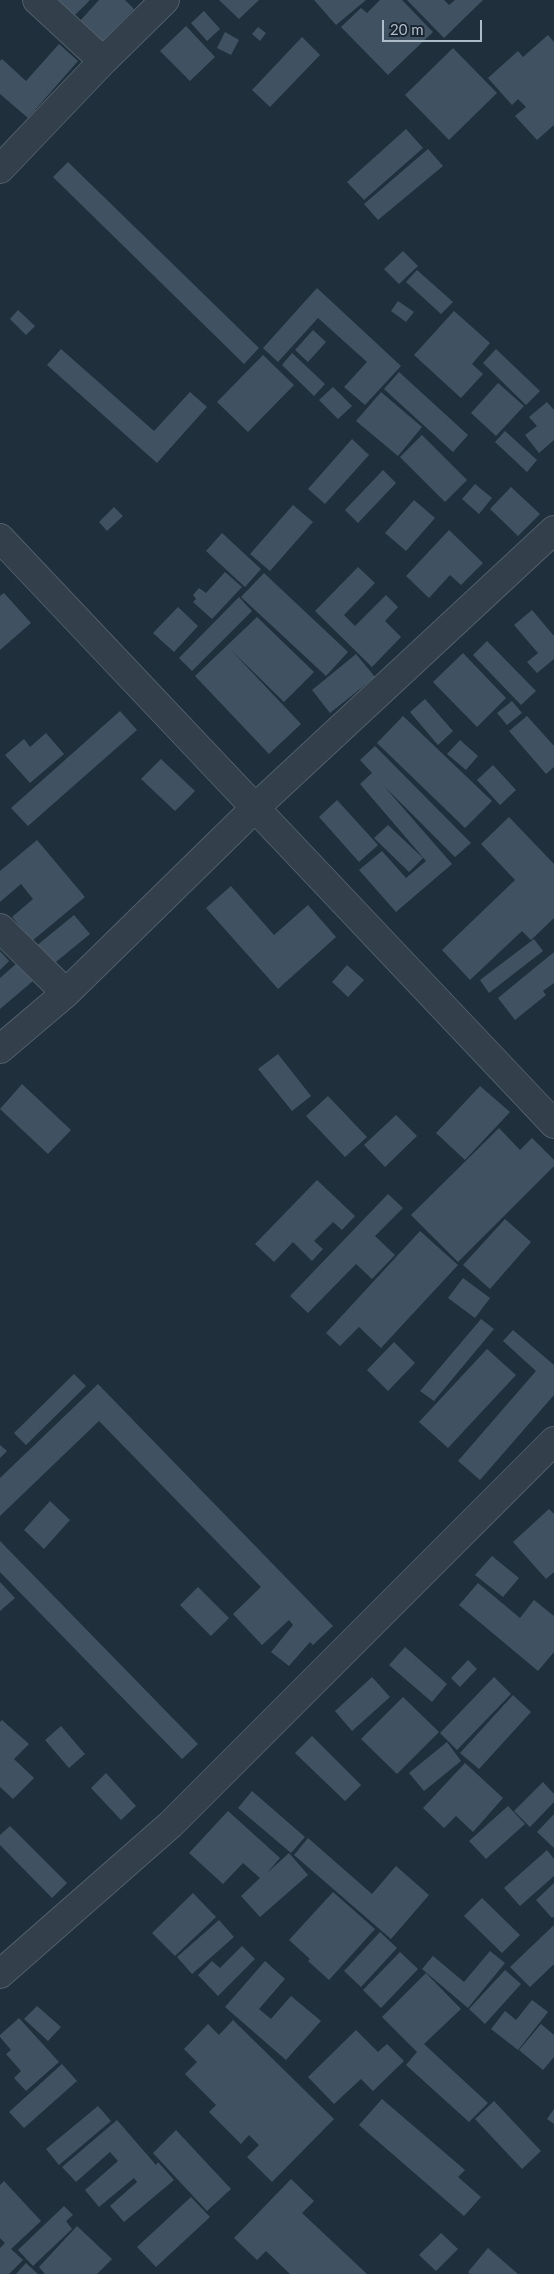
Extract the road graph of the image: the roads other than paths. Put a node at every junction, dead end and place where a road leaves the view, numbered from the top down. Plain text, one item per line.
1 (37, 0) edge
2 (165, 0) edge
3 (103, 61) junction
4 (0, 170) edge
5 (554, 530) edge
6 (0, 538) edge
7 (256, 807) junction
8 (0, 928) edge
9 (66, 993) junction
10 (0, 1049) edge
11 (554, 1124) edge
12 (554, 1441) edge
13 (0, 1974) edge

1 - 3 street
2 - 3 street
3 - 4 street
5 - 7 street
6 - 7 street
7 - 9 street
7 - 11 street
8 - 9 street
9 - 10 street
12 - 13 street

